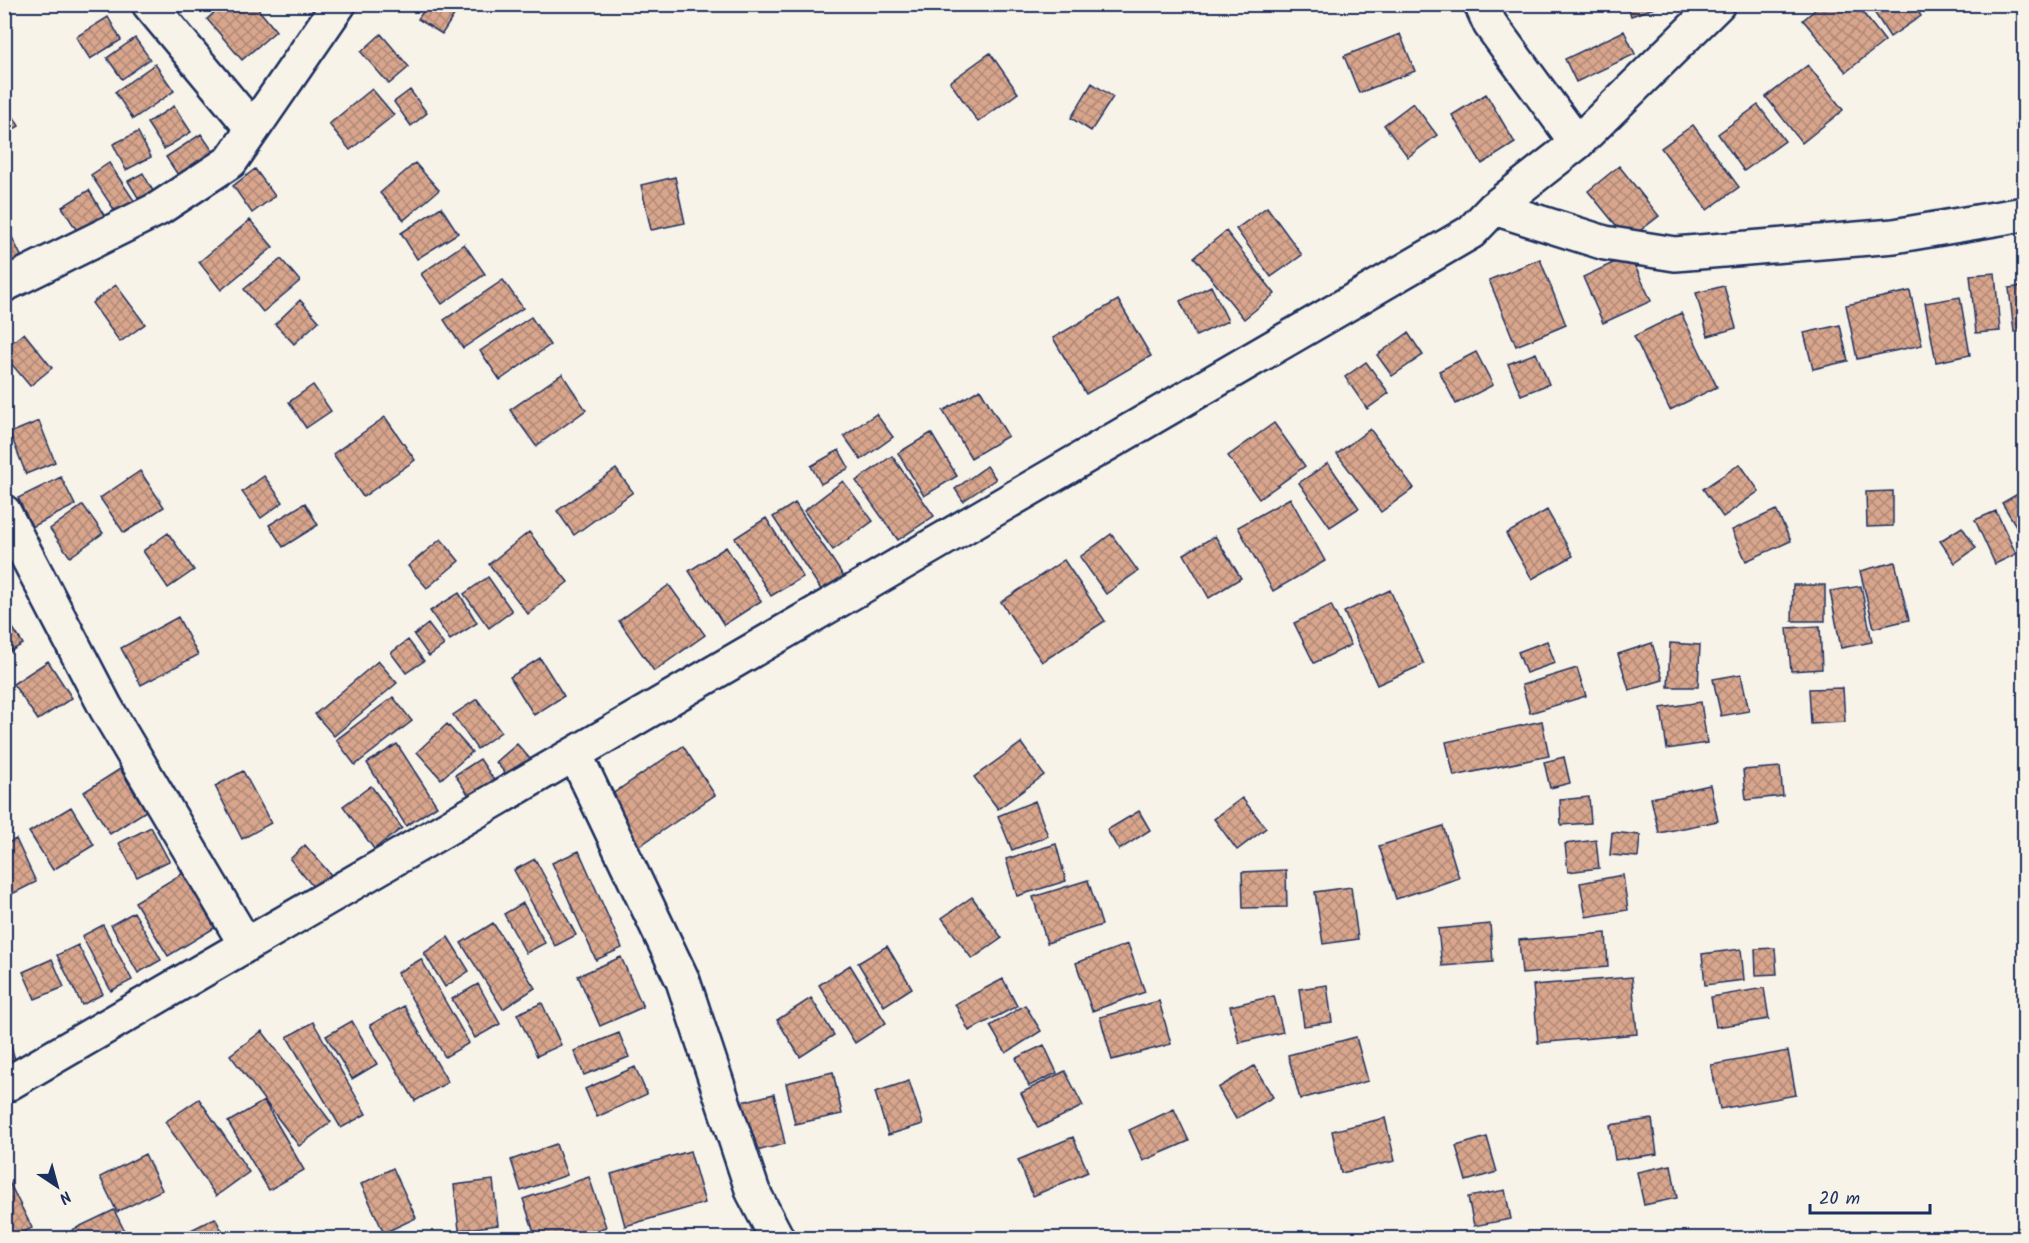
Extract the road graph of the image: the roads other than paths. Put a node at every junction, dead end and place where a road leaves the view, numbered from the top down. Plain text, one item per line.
1 (149, 4) edge
2 (339, 4) edge
3 (1481, 4) edge
4 (1718, 4) edge
5 (254, 129) junction
6 (1577, 143) junction
7 (1494, 208) junction
8 (2025, 214) edge
9 (4, 285) edge
10 (4, 512) edge
11 (575, 754) junction
12 (246, 945) junction
13 (4, 1086) edge
14 (777, 1239) edge

1 - 5 street
2 - 5 street
3 - 6 street
4 - 6 street
5 - 9 street
6 - 7 street
7 - 8 street
7 - 11 street
10 - 12 street
11 - 12 street
11 - 14 street
12 - 13 street

